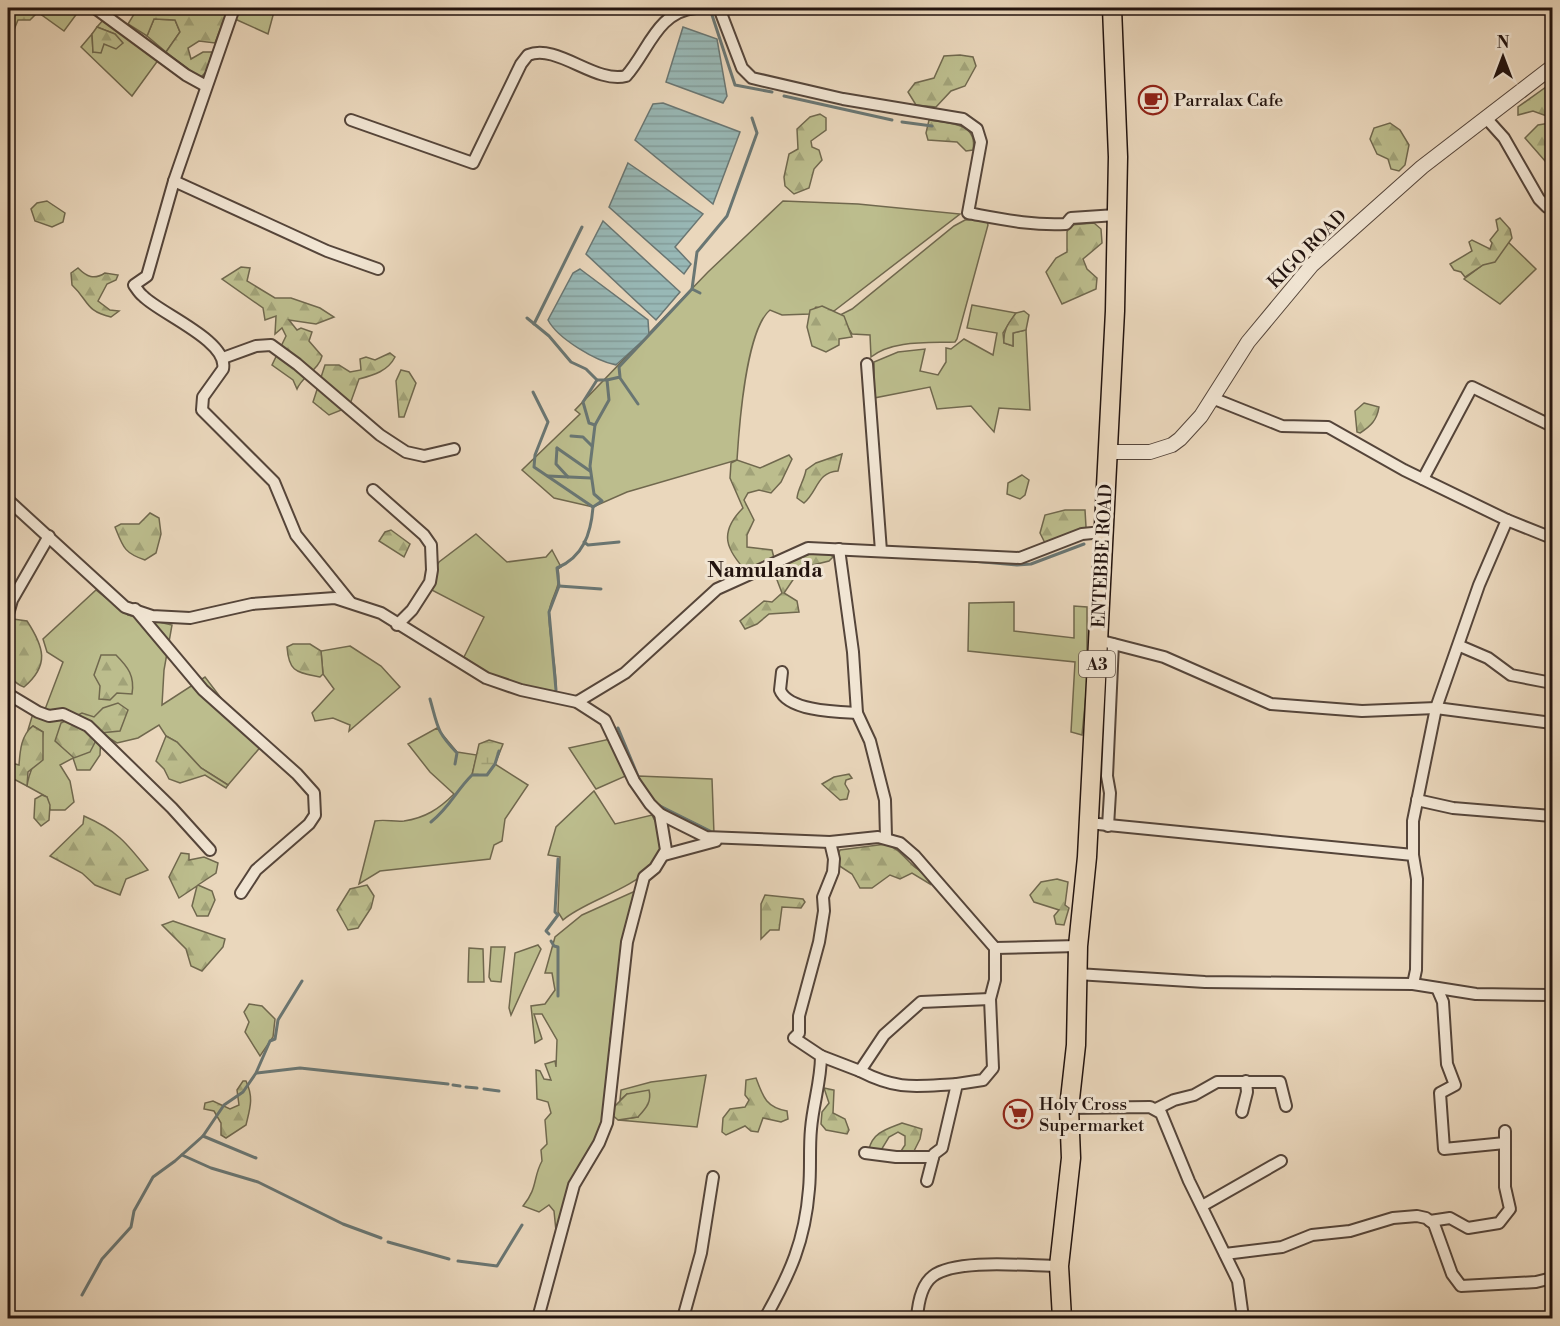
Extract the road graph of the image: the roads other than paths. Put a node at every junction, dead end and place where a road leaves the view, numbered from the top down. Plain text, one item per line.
1 (95, 8) edge
2 (234, 8) edge
3 (696, 8) edge
4 (719, 8) edge
5 (1112, 8) edge
6 (1552, 67) edge
7 (206, 86) junction
8 (1486, 118) junction
9 (351, 120) dead end
10 (174, 181) junction
11 (1552, 208) edge
12 (1116, 215) junction
13 (378, 269) dead end
14 (223, 358) junction
15 (867, 364) dead end
16 (1212, 398) junction
17 (1552, 426) edge
18 (454, 449) dead end
19 (1106, 452) junction
20 (1423, 479) junction
21 (372, 490) dead end
22 (8, 500) edge
23 (1507, 520) junction
24 (1103, 532) junction
25 (49, 536) junction
26 (1552, 538) edge
27 (839, 549) junction
28 (880, 551) junction
29 (350, 602) junction
30 (135, 608) junction
31 (8, 614) edge
32 (398, 625) junction
33 (1105, 642) junction
34 (1460, 646) junction
35 (782, 672) dead end
36 (1552, 682) edge
37 (8, 694) edge
38 (577, 702) junction
39 (1436, 708) junction
40 (857, 713) junction
41 (1552, 723) edge
42 (1099, 775) junction
43 (1417, 800) junction
44 (660, 814) junction
45 (1552, 816) edge
46 (1088, 823) junction
47 (1108, 826) junction
48 (886, 837) junction
49 (722, 839) dead end
50 (830, 842) junction
51 (210, 850) dead end
52 (664, 855) junction
53 (1413, 855) junction
54 (241, 892) dead end
55 (1078, 946) junction
56 (995, 948) junction
57 (1077, 974) junction
58 (1413, 984) junction
59 (1437, 988) junction
60 (1552, 995) edge
61 (990, 999) junction
62 (821, 1056) junction
63 (860, 1071) junction
64 (1246, 1081) junction
65 (957, 1084) junction
66 (1286, 1106) dead end
67 (1069, 1108) junction
68 (1156, 1109) junction
69 (1242, 1112) dead end
70 (1504, 1131) dead end
71 (1505, 1143) junction
72 (865, 1153) dead end
73 (933, 1157) junction
74 (1281, 1161) dead end
75 (713, 1177) dead end
76 (927, 1181) dead end
77 (1202, 1206) junction
78 (1430, 1221) junction
79 (1224, 1254) junction
80 (1059, 1266) junction
81 (1552, 1278) edge
82 (538, 1318) edge
83 (683, 1318) edge
84 (765, 1318) edge
85 (917, 1318) edge
86 (1062, 1318) edge
87 (1244, 1318) edge

1 - 7 street
2 - 7 street
3 - 9 street
4 - 12 street
5 - 12 main road, ENTEBBE ROAD / A3
6 - 8 street, KIGO ROAD
7 - 10 street
8 - 11 street
8 - 16 street, KIGO ROAD
10 - 13 street
10 - 14 street
12 - 19 main road, ENTEBBE ROAD / A3
14 - 18 street
14 - 29 street
15 - 28 street
16 - 19 street, KIGO ROAD
16 - 20 street
17 - 20 street
19 - 24 main road, ENTEBBE ROAD / A3
20 - 23 street
21 - 32 street
22 - 25 street
23 - 26 street
23 - 34 street
24 - 28 street
24 - 33 main road, ENTEBBE ROAD / A3
25 - 30 street
25 - 31 street
27 - 28 street
27 - 38 street
27 - 40 street
29 - 30 street
29 - 32 street
30 - 54 street
32 - 38 street
33 - 39 street
33 - 42 main road, ENTEBBE ROAD / A3
34 - 36 street
34 - 39 street
35 - 40 street
37 - 51 street
38 - 44 street
39 - 41 street
39 - 43 street
40 - 48 street
42 - 46 main road, ENTEBBE ROAD / A3
42 - 47 street
43 - 45 street
43 - 53 street
44 - 50 street
44 - 52 street
46 - 47 street
46 - 55 main road, ENTEBBE ROAD / A3
47 - 53 street
48 - 50 street
48 - 56 street
49 - 52 street
50 - 62 street
52 - 82 street
53 - 58 street
55 - 56 street
55 - 57 main road, ENTEBBE ROAD / A3
56 - 61 street
57 - 58 street
57 - 67 main road, ENTEBBE ROAD / A3
58 - 59 street
59 - 60 street
59 - 71 street
61 - 63 street
61 - 65 street
62 - 63 street
62 - 84 street
63 - 65 street
64 - 66 street
64 - 68 street
64 - 69 street
65 - 73 street
67 - 68 street
67 - 80 main road, ENTEBBE ROAD / A3
68 - 77 street
70 - 71 street
71 - 78 street
72 - 73 street
73 - 76 street
74 - 77 street
75 - 83 street
77 - 79 street
78 - 79 street
78 - 81 street
79 - 87 street
80 - 85 street
80 - 86 main road, ENTEBBE ROAD / A3

